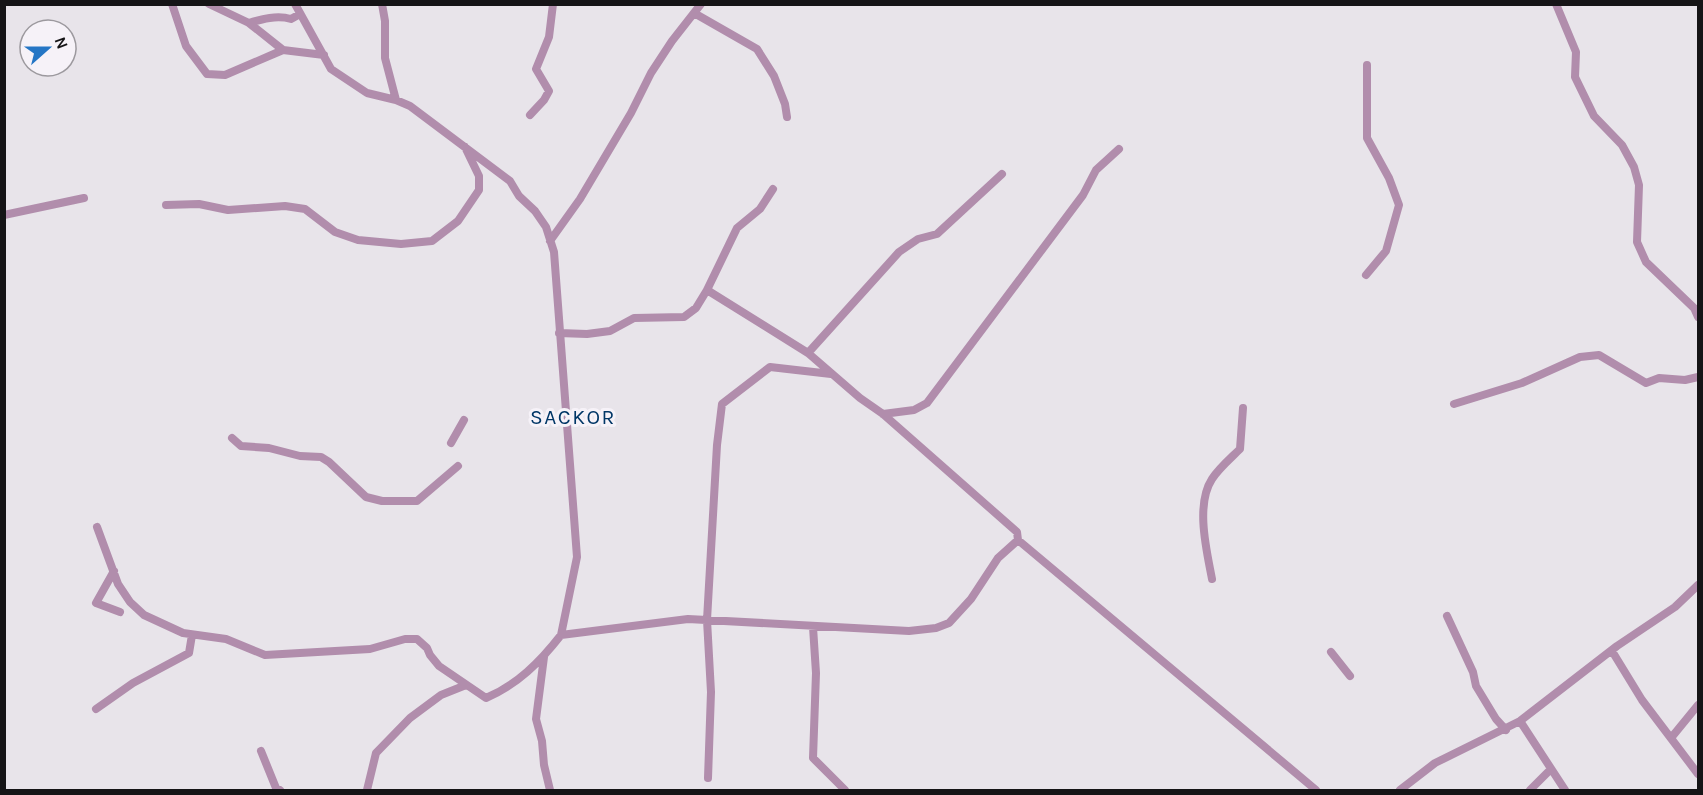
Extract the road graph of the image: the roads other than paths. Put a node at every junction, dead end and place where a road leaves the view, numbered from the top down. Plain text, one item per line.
1 (172, 4) edge
2 (209, 4) edge
3 (295, 4) edge
4 (382, 4) edge
5 (553, 4) edge
6 (701, 4) edge
7 (1556, 4) edge
8 (694, 13) junction
9 (300, 14) junction
10 (249, 23) junction
11 (317, 45) junction
12 (283, 50) junction
13 (303, 52) junction
14 (324, 55) junction
15 (1367, 65) dead end
16 (396, 100) junction
17 (531, 115) dead end
18 (787, 117) dead end
19 (464, 146) junction
20 (1119, 149) dead end
21 (1002, 174) dead end
22 (773, 189) dead end
23 (84, 198) dead end
24 (166, 205) dead end
25 (4, 215) edge
26 (550, 241) junction
27 (1366, 275) dead end
28 (706, 290) junction
29 (1698, 317) edge
30 (559, 333) junction
31 (808, 353) junction
32 (833, 374) junction
33 (1698, 377) edge
34 (1454, 404) dead end
35 (1243, 408) dead end
36 (883, 414) junction
37 (464, 420) dead end
38 (232, 438) dead end
39 (451, 443) dead end
40 (458, 466) dead end
41 (97, 527) dead end
42 (1018, 540) junction
43 (114, 571) junction
44 (1212, 579) dead end
45 (1698, 585) edge
46 (120, 612) dead end
47 (1447, 616) dead end
48 (707, 620) junction
49 (813, 627) junction
50 (192, 635) junction
51 (561, 635) junction
52 (1612, 651) junction
53 (1331, 652) dead end
54 (544, 657) junction
55 (1350, 676) dead end
56 (466, 685) junction
57 (1698, 705) edge
58 (96, 709) dead end
59 (1520, 721) junction
60 (1506, 730) junction
61 (1671, 738) junction
62 (261, 751) dead end
63 (1550, 770) junction
64 (1698, 774) edge
65 (708, 778) dead end
66 (280, 790) edge
67 (368, 790) edge
68 (550, 790) edge
69 (845, 790) edge
70 (1316, 790) edge
71 (1400, 790) edge
72 (1530, 790) edge
73 (1565, 790) edge

1 - 12 street
2 - 10 street
3 - 9 street
4 - 16 street
5 - 17 street
6 - 8 street
7 - 29 street
8 - 18 street
8 - 26 street
9 - 10 street
9 - 11 street
10 - 12 street
11 - 13 street
11 - 14 street
12 - 13 street
13 - 14 street
14 - 16 street
15 - 27 street
16 - 19 street
19 - 24 street
19 - 26 street
20 - 36 street
21 - 31 street
22 - 28 street
23 - 25 street
26 - 30 street
28 - 30 street
28 - 31 street
30 - 51 street
31 - 32 street
32 - 36 street
32 - 48 street
33 - 34 street
35 - 44 street
36 - 42 street
37 - 39 street
38 - 40 street
41 - 43 street
42 - 49 street
42 - 70 street
43 - 46 street
43 - 50 street
45 - 52 street
47 - 60 street
48 - 49 street
48 - 51 street
48 - 65 street
49 - 69 street
50 - 56 street
50 - 58 street
51 - 54 street
52 - 59 street
52 - 61 street
53 - 55 street
54 - 56 street
54 - 68 street
56 - 67 street
57 - 61 street
59 - 60 street
59 - 63 street
60 - 71 street
61 - 64 street
62 - 66 street
63 - 72 street
63 - 73 street

